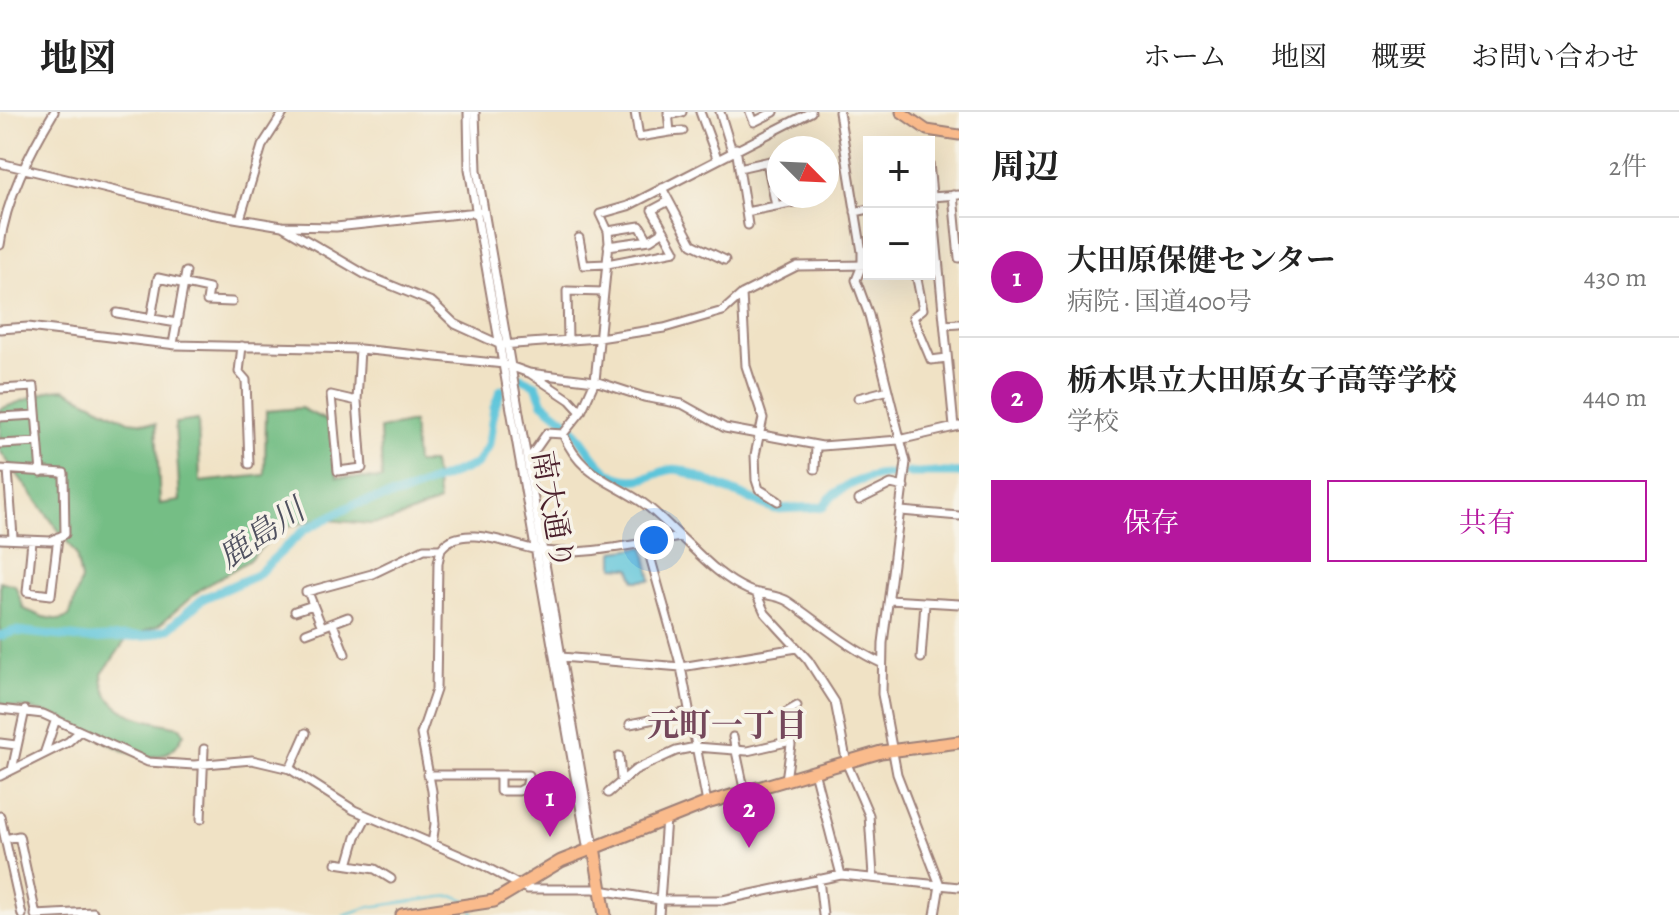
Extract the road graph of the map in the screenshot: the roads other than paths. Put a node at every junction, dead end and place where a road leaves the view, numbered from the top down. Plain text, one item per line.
1 (54, 112) edge
2 (284, 112) edge
3 (468, 112) edge
4 (475, 112) edge
5 (635, 112) edge
6 (682, 112) edge
7 (700, 112) edge
8 (720, 112) edge
9 (750, 112) edge
10 (774, 112) edge
11 (811, 112) edge
12 (839, 112) edge
13 (901, 112) edge
14 (668, 114) edge
15 (781, 125) junction
16 (927, 130) junction
17 (683, 131) dead end
18 (670, 132) junction
19 (959, 135) edge
20 (927, 136) edge
21 (734, 149) junction
22 (717, 158) junction
23 (767, 162) edge
24 (0, 163) edge
25 (739, 168) junction
26 (25, 170) junction
27 (662, 188) junction
28 (956, 195) edge
29 (935, 198) edge
30 (669, 201) junction
31 (767, 208) edge
32 (932, 208) edge
33 (863, 210) edge
34 (481, 211) junction
35 (746, 212) junction
36 (855, 212) junction
37 (240, 219) junction
38 (748, 225) dead end
39 (282, 226) junction
40 (608, 231) junction
41 (664, 231) junction
42 (579, 238) dead end
43 (648, 240) junction
44 (958, 244) edge
45 (0, 245) edge
46 (608, 246) junction
47 (863, 251) edge
48 (959, 258) edge
49 (725, 260) dead end
50 (607, 264) junction
51 (863, 265) edge
52 (863, 270) edge
53 (186, 272) dead end
54 (917, 280) edge
55 (184, 283) junction
56 (604, 292) junction
57 (742, 294) junction
58 (232, 302) dead end
59 (117, 313) dead end
60 (151, 318) junction
61 (177, 323) junction
62 (959, 324) edge
63 (945, 325) junction
64 (0, 329) edge
65 (599, 338) junction
66 (568, 341) junction
67 (173, 344) junction
68 (504, 344) junction
69 (242, 346) junction
70 (360, 349) junction
71 (947, 358) junction
72 (508, 366) junction
73 (529, 373) junction
74 (595, 381) junction
75 (0, 389) edge
76 (885, 391) junction
77 (858, 398) dead end
78 (357, 401) junction
79 (581, 412) junction
80 (36, 415) junction
81 (0, 417) edge
82 (956, 426) edge
83 (563, 434) junction
84 (758, 435) junction
85 (899, 440) junction
86 (38, 442) junction
87 (0, 444) edge
88 (816, 446) junction
89 (528, 460) junction
90 (249, 464) dead end
91 (4, 469) edge
92 (815, 469) dead end
93 (41, 473) junction
94 (904, 487) junction
95 (859, 500) dead end
96 (778, 501) dead end
97 (901, 511) junction
98 (959, 516) edge
99 (13, 537) junction
100 (58, 537) junction
101 (681, 537) junction
102 (0, 539) edge
103 (32, 541) junction
104 (646, 542) junction
105 (441, 549) junction
106 (539, 550) junction
107 (756, 593) junction
108 (310, 598) junction
109 (889, 600) junction
110 (925, 603) junction
111 (959, 604) edge
112 (295, 611) dead end
113 (348, 617) dead end
114 (333, 624) junction
115 (322, 627) junction
116 (306, 633) dead end
117 (797, 648) junction
118 (345, 654) dead end
119 (558, 657) junction
120 (921, 658) dead end
121 (881, 663) junction
122 (681, 667) junction
123 (797, 706) dead end
124 (0, 709) edge
125 (25, 710) junction
126 (689, 712) junction
127 (56, 719) junction
128 (630, 724) dead end
129 (80, 731) junction
130 (306, 733) dead end
131 (733, 737) dead end
132 (791, 741) junction
133 (959, 742) edge
134 (0, 743) edge
135 (16, 745) junction
136 (696, 747) junction
137 (204, 749) dead end
138 (892, 750) junction
139 (737, 752) junction
140 (44, 754) junction
141 (619, 756) dead end
142 (204, 764) junction
143 (847, 764) junction
144 (290, 769) junction
145 (12, 770) junction
146 (427, 775) junction
147 (500, 775) dead end
148 (815, 775) junction
149 (0, 776) edge
150 (621, 779) junction
151 (786, 782) junction
152 (608, 793) dead end
153 (745, 793) junction
154 (707, 803) junction
155 (367, 816) junction
156 (0, 817) edge
157 (666, 818) junction
158 (201, 819) dead end
159 (4, 844) edge
160 (432, 844) junction
161 (591, 849) junction
162 (25, 862) junction
163 (336, 863) dead end
164 (348, 865) junction
165 (12, 868) junction
166 (0, 874) edge
167 (841, 875) junction
168 (873, 876) junction
169 (391, 879) dead end
170 (819, 879) junction
171 (940, 885) junction
172 (521, 887) junction
173 (959, 887) edge
174 (31, 890) junction
175 (597, 890) junction
176 (17, 893) junction
177 (660, 900) junction
178 (22, 915) edge
179 (34, 915) edge
180 (94, 915) edge
181 (402, 915) edge
182 (598, 915) edge
183 (605, 915) edge
184 (659, 915) edge
185 (823, 915) edge
186 (935, 915) edge

1 - 26 street
2 - 37 street
3 - 34 street, 南大通り
4 - 34 street, 南大通り
5 - 18 street
6 - 14 street
7 - 22 street
8 - 21 street
9 - 10 street
10 - 15 street
11 - 15 street
12 - 36 street
13 - 16 main road
14 - 18 street
15 - 21 street
16 - 19 main road
16 - 20 street
17 - 18 street
21 - 22 street
21 - 25 street
22 - 27 street
23 - 25 street
24 - 26 street
25 - 35 street
26 - 37 street
26 - 45 street
27 - 30 street
27 - 40 street
28 - 29 street
28 - 44 street
30 - 41 street
30 - 49 street
31 - 35 street
32 - 63 street
33 - 36 street
34 - 39 street
34 - 68 street, 南大通り
35 - 38 street
36 - 47 street
37 - 39 street
39 - 68 street
40 - 43 street
40 - 46 street
41 - 43 street
41 - 50 street
42 - 50 street
43 - 46 street
44 - 48 street
46 - 50 street
50 - 56 street
51 - 57 street
52 - 76 street
53 - 55 street
54 - 71 street
55 - 58 street
55 - 60 street
55 - 61 street
56 - 65 street
56 - 66 street
57 - 65 street
57 - 84 street
59 - 60 street
60 - 61 street
61 - 67 street
62 - 63 street
63 - 71 street
64 - 67 street
65 - 66 street
65 - 74 street
66 - 68 street
67 - 69 street
68 - 72 street, 南大通り
69 - 70 street
69 - 90 street
70 - 72 street
70 - 78 street
71 - 82 street
72 - 73 street
72 - 89 street, 南大通り
72 - 106 street, 南大通り
73 - 74 street
73 - 79 street
74 - 79 street
74 - 84 street
75 - 80 street
76 - 77 street
76 - 85 street
78 - 78 street
79 - 83 street
80 - 81 street
80 - 86 street
82 - 85 street
83 - 89 street
83 - 101 street
84 - 88 street
84 - 96 street
85 - 88 street
85 - 94 street
86 - 87 street
86 - 93 street
88 - 92 street
89 - 106 street, 南大通り
91 - 93 street
91 - 99 street
93 - 100 street
94 - 95 street
94 - 97 street
97 - 98 street
97 - 109 street
99 - 102 street
99 - 103 street
100 - 103 street
100 - 103 street
101 - 104 street
101 - 107 street
104 - 106 street
104 - 122 street
105 - 106 street
105 - 108 street
105 - 146 street
106 - 119 street, 南大通り
107 - 117 street
107 - 121 street
108 - 112 street
108 - 115 street
109 - 110 street
109 - 121 street
110 - 111 street
110 - 120 street
113 - 114 street
114 - 115 street
114 - 118 street
115 - 116 street
117 - 122 street
117 - 143 street
119 - 122 street
119 - 161 street, 南大通り
121 - 138 street
122 - 126 street
123 - 132 street
124 - 125 street
125 - 127 street
125 - 135 street
126 - 128 street
126 - 136 street
127 - 129 street
127 - 140 street
129 - 140 street
129 - 142 street
130 - 144 street
131 - 139 street
132 - 139 street
132 - 151 street
133 - 138 highway
134 - 135 street
135 - 145 street
136 - 139 street
136 - 150 street
136 - 154 street
137 - 142 street
138 - 143 highway
138 - 171 street
139 - 153 street
140 - 145 street
141 - 150 street
142 - 144 street
142 - 158 street
143 - 148 highway
143 - 168 street
144 - 155 street
145 - 149 street
146 - 147 street
146 - 160 street
148 - 151 highway
148 - 167 street
150 - 152 street
151 - 153 highway
153 - 154 highway
154 - 157 highway
155 - 160 street
155 - 164 street
156 - 159 street
157 - 161 highway
157 - 177 street
159 - 162 street
159 - 165 street
160 - 172 street
161 - 172 highway
161 - 175 highway, 南大通り
162 - 165 street
162 - 174 street
163 - 164 street
164 - 169 street
165 - 166 street
165 - 176 street
167 - 168 street
167 - 170 street
168 - 171 street
170 - 177 street
170 - 185 street
171 - 173 street
171 - 186 street
172 - 175 street
172 - 181 highway
174 - 176 street
174 - 179 street
175 - 177 street
175 - 182 highway, 南大通り
175 - 183 highway, 南大通り
176 - 178 street
177 - 184 street
179 - 180 street

